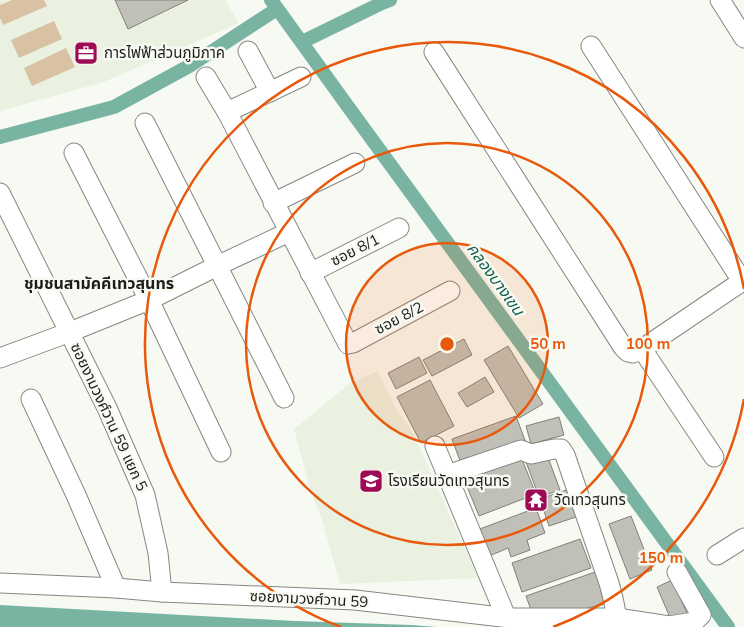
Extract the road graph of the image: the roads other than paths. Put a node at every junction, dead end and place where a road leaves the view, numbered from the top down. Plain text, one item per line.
1 (720, 0) edge
2 (744, 38) edge
3 (592, 46) dead end
4 (248, 50) dead end
5 (434, 52) dead end
6 (206, 77) dead end
7 (301, 77) dead end
8 (270, 92) junction
9 (227, 112) junction
10 (145, 123) dead end
11 (74, 153) dead end
12 (355, 163) dead end
13 (0, 193) edge
14 (274, 203) junction
15 (399, 228) dead end
16 (289, 232) junction
17 (217, 266) junction
18 (310, 272) junction
19 (743, 281) edge
20 (450, 291) dead end
21 (149, 300) junction
22 (70, 332) junction
23 (642, 349) junction
24 (0, 358) edge
25 (284, 398) dead end
26 (30, 399) dead end
27 (435, 446) dead end
28 (221, 452) dead end
29 (714, 457) dead end
30 (447, 475) junction
31 (744, 538) edge
32 (717, 555) dead end
33 (677, 572) dead end
34 (0, 583) edge
35 (116, 588) junction
36 (162, 592) junction
37 (506, 617) junction
38 (617, 623) edge

1 - 2 street
3 - 19 street
4 - 8 street
5 - 23 street
6 - 9 street
7 - 8 street
8 - 9 street
9 - 14 street
10 - 17 street
11 - 21 street
12 - 14 street
13 - 22 street, ซอยงามวงศ์วาน 59 แยก 5
14 - 16 street
15 - 18 street, ซอย 8/1
16 - 17 street
16 - 18 street
17 - 21 street
17 - 25 street
18 - 20 street, ซอย 8/2
19 - 23 street
21 - 22 street
21 - 28 street
22 - 24 street
22 - 36 street, ซอยงามวงศ์วาน 59 แยก 5
23 - 29 street
26 - 35 street
27 - 30 street
30 - 37 street
30 - 38 street
31 - 32 street
33 - 38 street, ซอยงามวงศ์วาน 59
34 - 35 street, ซอยงามวงศ์วาน 59
35 - 36 street, ซอยงามวงศ์วาน 59
36 - 37 street, ซอยงามวงศ์วาน 59
37 - 38 street, ซอยงามวงศ์วาน 59

